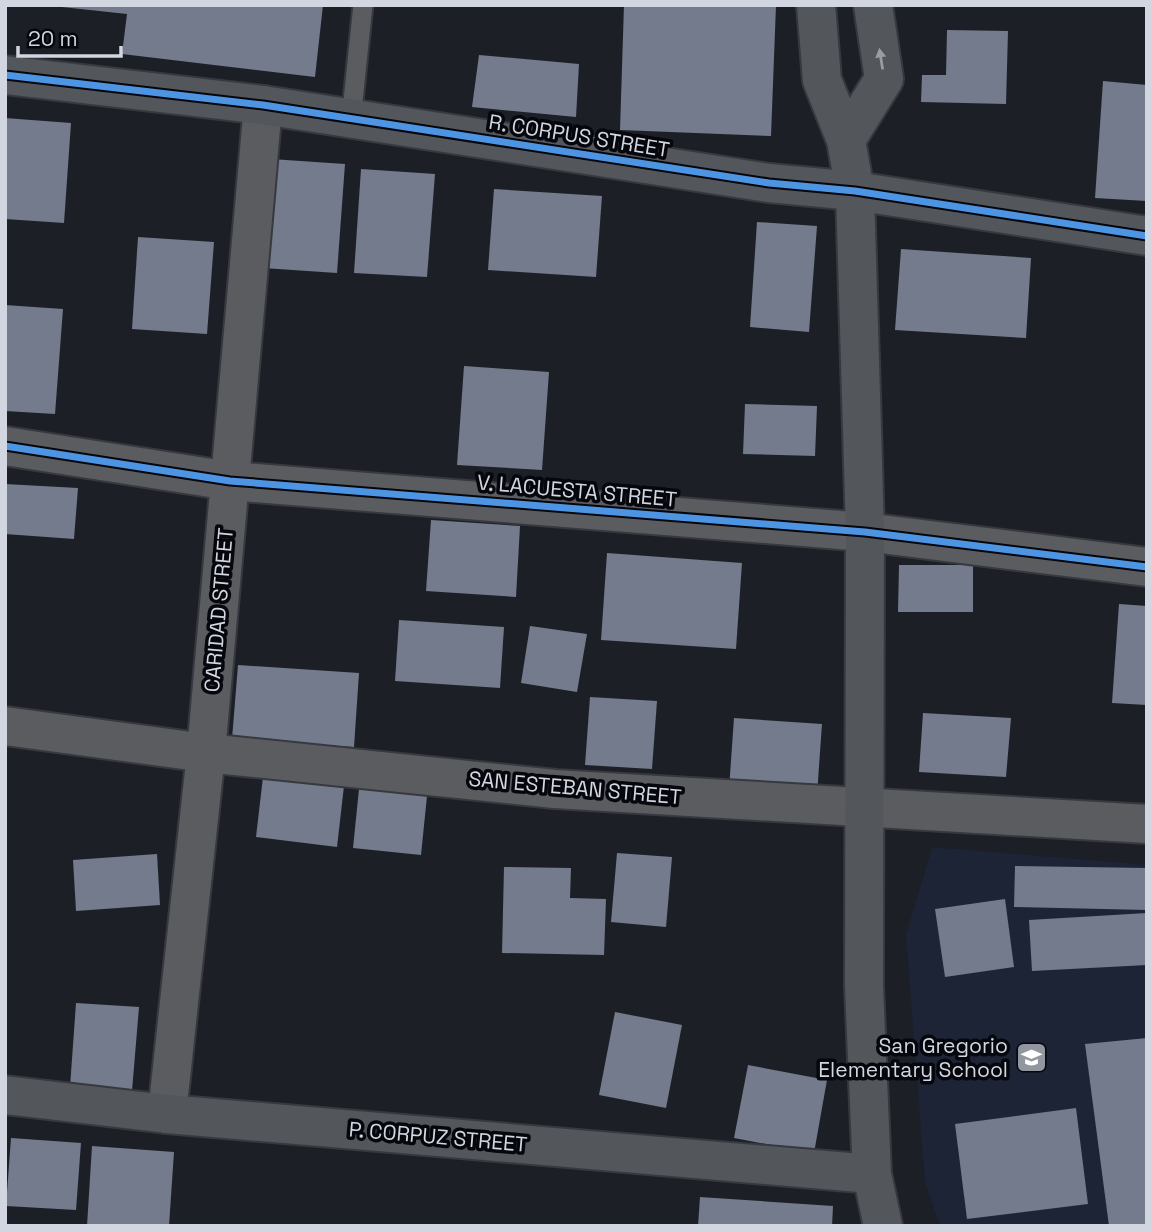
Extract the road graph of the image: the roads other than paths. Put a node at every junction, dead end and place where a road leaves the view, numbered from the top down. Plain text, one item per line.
1 (363, 5) edge
2 (816, 5) edge
3 (873, 5) edge
4 (5, 75) edge
5 (263, 105) junction
6 (351, 120) junction
7 (846, 140) junction
8 (855, 191) junction
9 (1147, 236) edge
10 (5, 446) edge
11 (230, 481) junction
12 (865, 532) junction
13 (1147, 567) edge
14 (5, 726) edge
15 (206, 753) junction
16 (866, 808) junction
17 (1147, 824) edge
18 (5, 1095) edge
19 (167, 1114) junction
20 (872, 1174) junction
21 (883, 1226) edge

1 - 6 lane
2 - 7 street
7 -> 3 street
4 - 5 street, R. CORPUS STREET
5 - 6 street, R. CORPUS STREET
5 - 11 street, CARIDAD STREET
6 - 8 street, R. CORPUS STREET
7 - 8 street
8 - 9 street, R. CORPUS STREET
8 - 12 street
10 - 11 street, V. LACUESTA STREET
11 - 12 street, V. LACUESTA STREET
11 - 15 street, CARIDAD STREET
12 - 13 street, V. LACUESTA STREET
12 - 16 street
14 - 15 street, SAN ESTEBAN STREET
15 - 16 street, SAN ESTEBAN STREET
15 - 19 street, CARIDAD STREET
16 - 17 street, SAN ESTEBAN STREET
16 - 20 street
18 - 19 street, P. CORPUZ STREET
19 - 20 street, P. CORPUZ STREET
20 - 21 street

